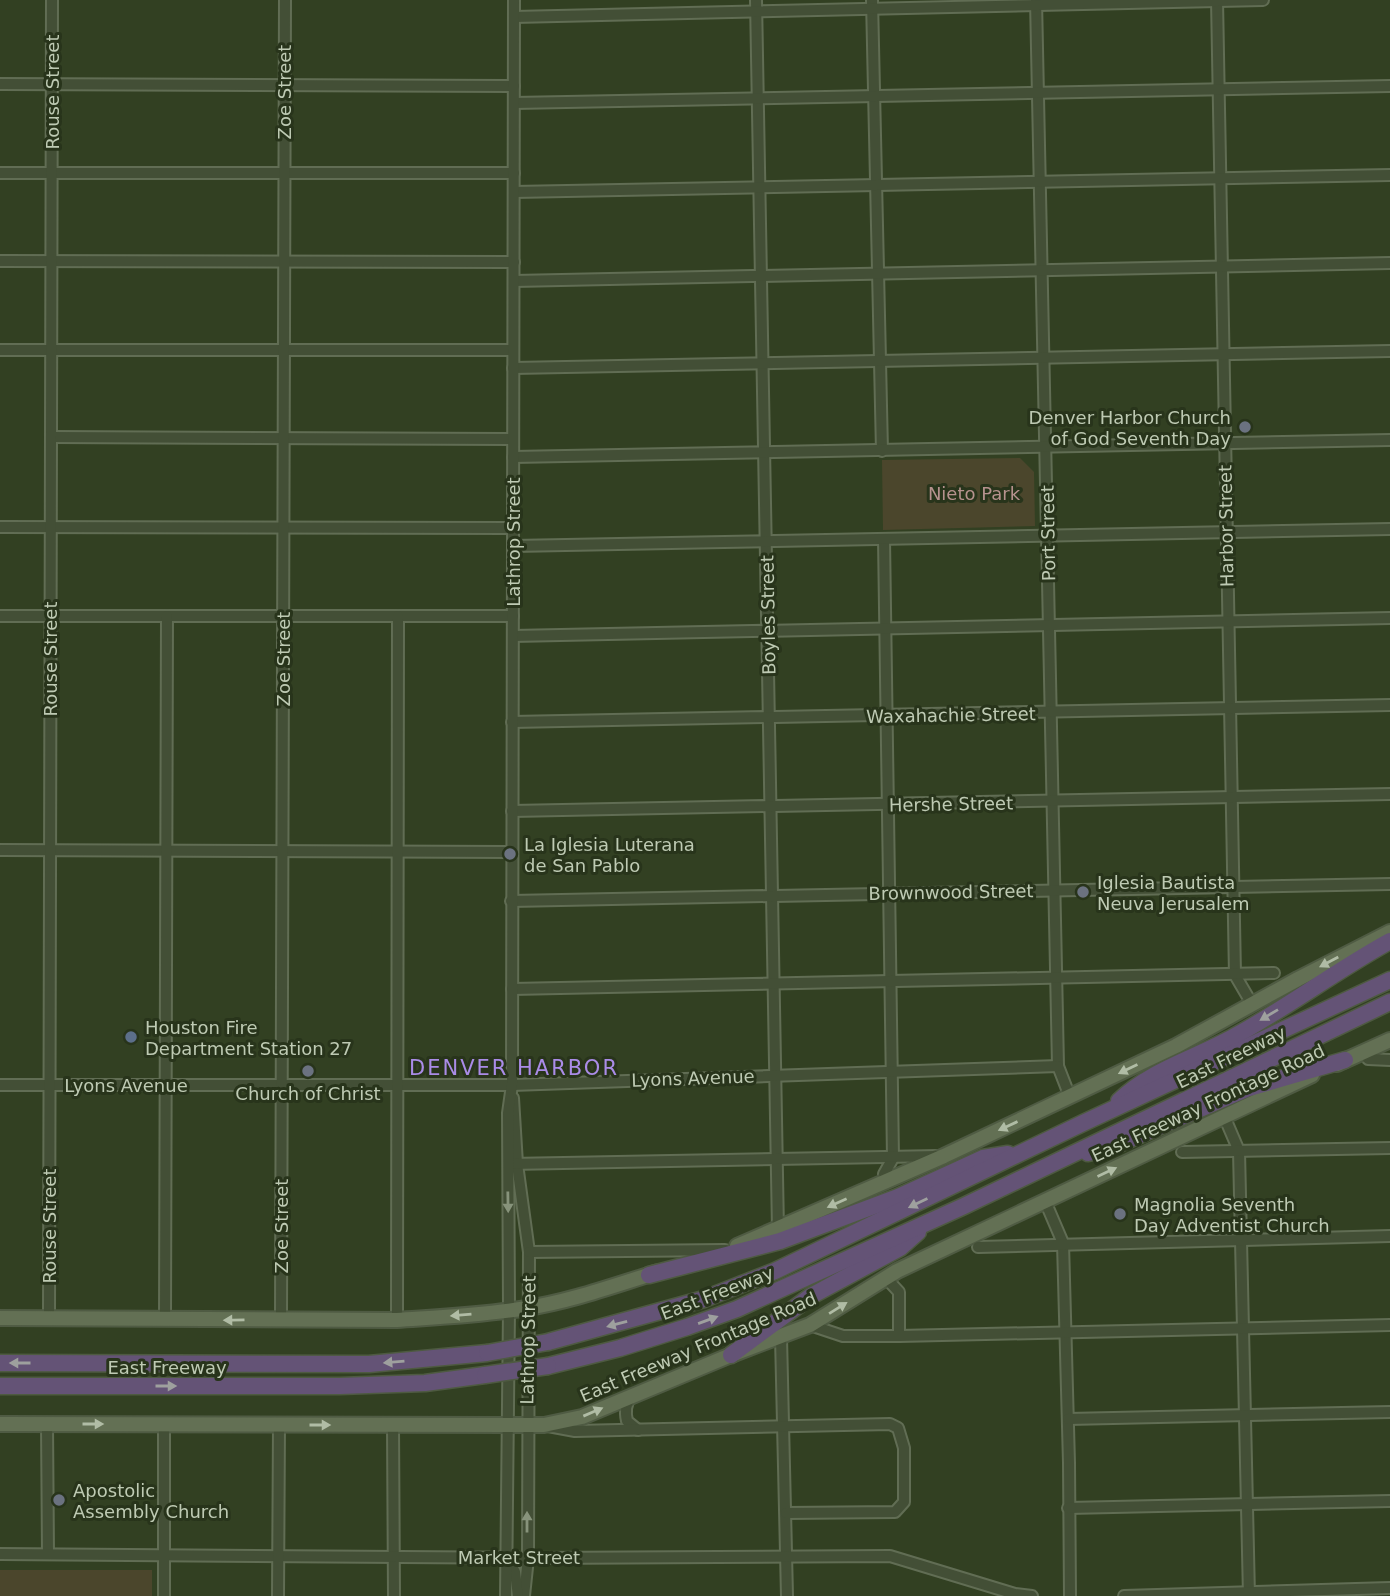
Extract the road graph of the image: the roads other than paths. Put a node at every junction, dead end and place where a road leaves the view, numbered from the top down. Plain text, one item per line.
1 (52, 0) edge
2 (285, 0) edge
3 (514, 0) edge
4 (1217, 0) edge
5 (1263, 0) edge
6 (1037, 3) edge
7 (872, 4) edge
8 (756, 5) edge
9 (514, 17) junction
10 (0, 84) edge
11 (52, 84) junction
12 (284, 86) junction
13 (514, 86) junction
14 (1390, 86) edge
15 (1218, 90) junction
16 (1039, 93) junction
17 (874, 96) junction
18 (757, 98) junction
19 (514, 103) junction
20 (0, 173) edge
21 (51, 173) junction
22 (284, 173) junction
23 (514, 173) junction
24 (1390, 175) edge
25 (1220, 179) junction
26 (1041, 181) junction
27 (876, 186) junction
28 (759, 188) junction
29 (514, 192) junction
30 (0, 261) edge
31 (51, 261) junction
32 (284, 262) junction
33 (514, 262) junction
34 (1390, 264) edge
35 (1222, 267) junction
36 (1042, 270) junction
37 (877, 274) junction
38 (761, 275) junction
39 (514, 281) junction
40 (0, 350) edge
41 (513, 350) junction
42 (51, 351) junction
43 (284, 351) junction
44 (1390, 351) edge
45 (1223, 355) junction
46 (1044, 359) junction
47 (879, 361) junction
48 (763, 364) junction
49 (513, 368) junction
50 (51, 437) junction
51 (283, 439) junction
52 (513, 439) junction
53 (1390, 440) edge
54 (1225, 443) junction
55 (1046, 448) junction
56 (882, 451) junction
57 (765, 454) junction
58 (513, 457) junction
59 (0, 527) edge
60 (51, 527) junction
61 (283, 528) junction
62 (513, 528) junction
63 (1390, 529) edge
64 (1226, 532) junction
65 (1048, 536) junction
66 (884, 539) junction
67 (766, 541) junction
68 (513, 546) junction
69 (0, 616) edge
70 (50, 616) junction
71 (167, 616) junction
72 (398, 616) junction
73 (513, 616) junction
74 (282, 618) junction
75 (1390, 618) edge
76 (1228, 621) junction
77 (1049, 624) junction
78 (885, 629) junction
79 (768, 630) junction
80 (513, 636) junction
81 (1390, 705) edge
82 (1231, 709) junction
83 (1051, 713) junction
84 (887, 717) junction
85 (769, 719) junction
86 (512, 722) junction
87 (1390, 794) edge
88 (1232, 797) junction
89 (1054, 802) junction
90 (889, 806) junction
91 (771, 808) junction
92 (512, 811) junction
93 (0, 850) edge
94 (50, 850) junction
95 (282, 851) junction
96 (397, 851) junction
97 (166, 852) junction
98 (511, 852) junction
99 (1390, 884) edge
100 (1234, 887) junction
101 (1055, 890) junction
102 (890, 893) junction
103 (773, 895) junction
104 (511, 901) junction
105 (1390, 932) edge
106 (1390, 941) edge
107 (1274, 973) dead end
108 (1235, 975) junction
109 (1057, 978) junction
110 (1390, 980) edge
111 (891, 981) junction
112 (775, 984) junction
113 (512, 989) junction
114 (1390, 1002) edge
115 (1252, 1004) junction
116 (1390, 1040) edge
117 (1368, 1059) dead end
118 (1345, 1060) junction
119 (1390, 1060) edge
120 (1058, 1066) junction
121 (893, 1070) junction
122 (777, 1075) junction
123 (0, 1085) edge
124 (49, 1085) junction
125 (166, 1085) junction
126 (281, 1085) junction
127 (397, 1085) junction
128 (512, 1085) junction
129 (1070, 1097) junction
130 (1110, 1111) junction
131 (1224, 1116) junction
132 (1390, 1147) edge
133 (1239, 1151) junction
134 (1024, 1152) junction
135 (1182, 1152) dead end
136 (944, 1156) junction
137 (1068, 1156) junction
138 (871, 1158) junction
139 (893, 1158) junction
140 (778, 1160) junction
141 (512, 1164) junction
142 (886, 1177) junction
143 (1045, 1200) junction
144 (930, 1221) junction
145 (778, 1230) junction
146 (1390, 1236) edge
147 (1242, 1239) junction
148 (1063, 1243) junction
149 (978, 1247) dead end
150 (727, 1250) junction
151 (529, 1252) junction
152 (649, 1275) junction
153 (886, 1278) junction
154 (529, 1308) junction
155 (509, 1310) junction
156 (0, 1318) edge
157 (49, 1318) junction
158 (281, 1319) junction
159 (165, 1320) junction
160 (397, 1320) junction
161 (810, 1325) junction
162 (1390, 1325) edge
163 (1244, 1329) junction
164 (1066, 1331) junction
165 (899, 1336) junction
166 (781, 1337) junction
167 (730, 1355) junction
168 (0, 1363) edge
169 (0, 1386) edge
170 (632, 1396) junction
171 (1390, 1412) edge
172 (1245, 1415) junction
173 (1068, 1419) junction
174 (0, 1424) edge
175 (47, 1424) junction
176 (164, 1424) junction
177 (279, 1424) junction
178 (506, 1424) junction
179 (527, 1424) junction
180 (393, 1425) junction
181 (544, 1425) junction
182 (784, 1427) junction
183 (638, 1430) junction
184 (1390, 1501) edge
185 (1246, 1504) junction
186 (1068, 1508) junction
187 (786, 1513) junction
188 (0, 1554) edge
189 (48, 1554) junction
190 (164, 1554) junction
191 (278, 1556) junction
192 (393, 1556) junction
193 (787, 1556) junction
194 (507, 1558) junction
195 (527, 1558) junction
196 (1390, 1588) edge
197 (1249, 1594) edge
198 (164, 1596) edge
199 (278, 1596) edge
200 (394, 1596) edge
201 (506, 1596) edge
202 (518, 1596) edge
203 (524, 1596) edge
204 (788, 1596) edge
205 (1032, 1596) edge
206 (1069, 1596) edge
207 (1124, 1596) edge

1 - 11 street, Rouse Street
2 - 12 street, Zoe Street
3 - 9 street, Lathrop Street
4 - 5 street
4 - 6 street
4 - 15 street, Harbor Street
6 - 7 street
6 - 16 street, Port Street
7 - 8 street
7 - 17 street
8 - 9 street
8 - 18 street, Boyles Street
9 - 13 street, Lathrop Street
10 - 11 street
11 - 12 street
11 - 21 street, Rouse Street
12 - 13 street
12 - 22 street, Zoe Street
13 - 19 street, Lathrop Street
14 - 15 street
15 - 16 street
15 - 25 street, Harbor Street
16 - 17 street
16 - 26 street, Port Street
17 - 18 street
17 - 27 street
18 - 19 street
18 - 28 street, Boyles Street
19 - 23 street, Lathrop Street
20 - 21 street
21 - 22 street
21 - 31 street, Rouse Street
22 - 23 street
22 - 32 street, Zoe Street
23 - 29 street, Lathrop Street
24 - 25 street
25 - 26 street
25 - 35 street, Harbor Street
26 - 27 street
26 - 36 street, Port Street
27 - 28 street
27 - 37 street
28 - 29 street
28 - 38 street, Boyles Street
29 - 33 street, Lathrop Street
30 - 31 street
31 - 32 street
31 - 42 street, Rouse Street
32 - 33 street
32 - 43 street, Zoe Street
33 - 39 street, Lathrop Street
34 - 35 street
35 - 36 street
35 - 45 street, Harbor Street
36 - 37 street
36 - 46 street, Port Street
37 - 38 street
37 - 47 street
38 - 39 street
38 - 48 street, Boyles Street
39 - 41 street, Lathrop Street
40 - 42 street
41 - 43 street
41 - 49 street, Lathrop Street
42 - 43 street
42 - 50 street, Rouse Street
43 - 51 street, Zoe Street
44 - 45 street
45 - 46 street
45 - 54 street, Harbor Street
46 - 47 street
46 - 55 street, Port Street
47 - 48 street
47 - 56 street
48 - 49 street
48 - 57 street, Boyles Street
49 - 52 street, Lathrop Street
50 - 51 street
50 - 60 street, Rouse Street
51 - 52 street
51 - 61 street, Zoe Street
52 - 58 street, Lathrop Street
53 - 54 street
54 - 55 street
54 - 64 street, Harbor Street
55 - 56 street
55 - 65 street, Port Street
56 - 57 street
57 - 58 street
57 - 67 street, Boyles Street
58 - 62 street, Lathrop Street
59 - 60 street
60 - 61 street
60 - 70 street, Rouse Street
61 - 62 street
61 - 74 street, Zoe Street
62 - 68 street, Lathrop Street
63 - 64 street
64 - 65 street
64 - 76 street, Harbor Street
65 - 66 street
65 - 77 street, Port Street
66 - 67 street
66 - 78 street
67 - 68 street
67 - 79 street, Boyles Street
68 - 73 street, Lathrop Street
69 - 70 street
70 - 71 street
70 - 94 street, Rouse Street
71 - 74 street
71 - 97 street
72 - 73 street
72 - 74 street
72 - 96 street
73 - 80 street, Lathrop Street
74 - 95 street, Zoe Street
75 - 76 street
76 - 77 street
76 - 82 street, Harbor Street
77 - 78 street
77 - 83 street, Port Street
78 - 79 street
78 - 84 street
79 - 80 street
79 - 85 street, Boyles Street
80 - 86 street, Lathrop Street
81 - 82 street, Waxahachie Street
82 - 83 street, Waxahachie Street
82 - 88 street, Harbor Street
83 - 84 street, Waxahachie Street
83 - 89 street, Port Street
84 - 85 street, Waxahachie Street
84 - 90 street
85 - 86 street, Waxahachie Street
85 - 91 street, Boyles Street
86 - 92 street, Lathrop Street
87 - 88 street, Hershe Street
88 - 89 street, Hershe Street
88 - 100 street, Harbor Street
89 - 90 street, Hershe Street
89 - 101 street, Port Street
90 - 91 street, Hershe Street
90 - 102 street
91 - 92 street, Hershe Street
91 - 103 street, Boyles Street
92 - 98 street, Lathrop Street
93 - 94 street
94 - 97 street
94 - 124 street, Rouse Street
95 - 96 street
95 - 97 street
95 - 126 street, Zoe Street
96 - 98 street
96 - 127 street
97 - 125 street
98 - 104 street, Lathrop Street
99 - 100 street, Brownwood Street
100 - 101 street, Brownwood Street
100 - 108 street, Harbor Street
101 - 102 street, Brownwood Street
101 - 109 street, Port Street
102 - 103 street, Brownwood Street
102 - 111 street
103 - 104 street, Brownwood Street
103 - 112 street, Boyles Street
104 - 113 street, Lathrop Street
105 -> 115 main road
106 -> 130 highway
107 - 108 street
108 - 109 street
108 - 115 street, Harbor Street
109 - 111 street
109 - 120 street, Port Street
110 - 130 highway, East Freeway
111 - 112 street
111 - 121 street
112 - 113 street
112 - 122 street, Boyles Street
113 - 128 street, Lathrop Street
114 - 137 highway, East Freeway
115 -> 129 main road
116 - 118 main road, East Freeway Frontage Road
117 - 119 street
118 - 131 main road, East Freeway Frontage Road
118 - 137 highway
120 - 121 street, Lyons Avenue
120 - 129 street
121 - 122 street, Lyons Avenue
121 - 139 street
122 - 128 street, Lyons Avenue
122 - 140 street, Boyles Street
123 - 124 street, Lyons Avenue
124 - 125 street, Lyons Avenue
124 - 157 street, Rouse Street
125 - 126 street, Lyons Avenue
125 - 159 street
126 - 127 street, Lyons Avenue
126 - 158 street, Zoe Street
127 - 128 street, Lyons Avenue
127 - 160 street
128 - 141 street, Lathrop Street
129 -> 136 main road
130 - 134 highway, East Freeway
131 - 133 street
143 -> 131 main road, East Freeway Frontage Road
132 - 133 street
133 - 135 street
133 - 147 street
134 - 152 highway
134 -> 168 highway, East Freeway, bridge
136 - 139 street
136 - 142 main road
137 - 144 highway, East Freeway
138 - 139 street
138 - 140 street
138 - 142 street
139 - 142 street
140 - 141 street
140 - 145 street, Boyles Street
141 - 151 street, Lathrop Street
141 -> 155 street, Lathrop Street
142 -> 145 main road
143 - 148 street
143 - 153 main road, East Freeway Frontage Road
144 - 167 highway
169 -> 144 highway, East Freeway, bridge
145 - 150 main road
146 - 147 street
147 - 148 street
147 - 163 street
148 - 149 street
148 - 164 street
150 - 151 street
150 - 152 main road
151 - 154 street, Lathrop Street
152 - 154 main road
161 -> 153 main road, East Freeway Frontage Road
153 - 165 street
154 - 155 main road
154 - 179 street, Lathrop Street
155 -> 160 main road
155 - 178 street, Lathrop Street
156 - 157 main road
157 - 159 main road
158 -> 159 main road
158 - 160 main road
161 - 165 street
161 - 166 main road, East Freeway Frontage Road
162 - 163 street
163 - 164 street
163 - 172 street
164 - 165 street
164 - 173 street
166 - 167 main road, East Freeway Frontage Road
166 - 182 street
167 - 170 main road, East Freeway Frontage Road
181 -> 170 main road, East Freeway Frontage Road
170 - 183 street
171 - 172 street
172 - 173 street
172 - 185 street
173 - 186 street
174 - 175 main road, East Freeway Frontage Road
175 -> 176 main road, East Freeway Frontage Road
175 - 189 street
176 - 177 main road, East Freeway Frontage Road
176 - 190 street
177 -> 180 main road, East Freeway Frontage Road
177 - 191 street
178 - 179 main road, East Freeway Frontage Road
178 - 180 main road, East Freeway Frontage Road
178 - 194 street, Lathrop Street
179 - 181 main road, East Freeway Frontage Road
195 -> 179 street, Lathrop Street
180 - 192 street
181 - 183 street
182 - 183 street
182 - 187 street
182 - 187 street
184 - 185 street
185 - 186 street
185 - 197 street
186 - 206 street
187 - 193 street
188 - 189 street, Market Street
189 - 190 street, Market Street
190 - 191 street, Market Street
190 - 198 street
191 - 192 street, Market Street
191 - 199 street
192 - 194 street, Market Street
192 - 200 street
193 - 195 street, Market Street
193 - 204 street
193 - 205 street, Market Street
194 - 195 street, Market Street
194 - 201 street, Lathrop Street
194 - 202 street
195 - 203 street, Lathrop Street
196 - 197 street
197 - 207 street

